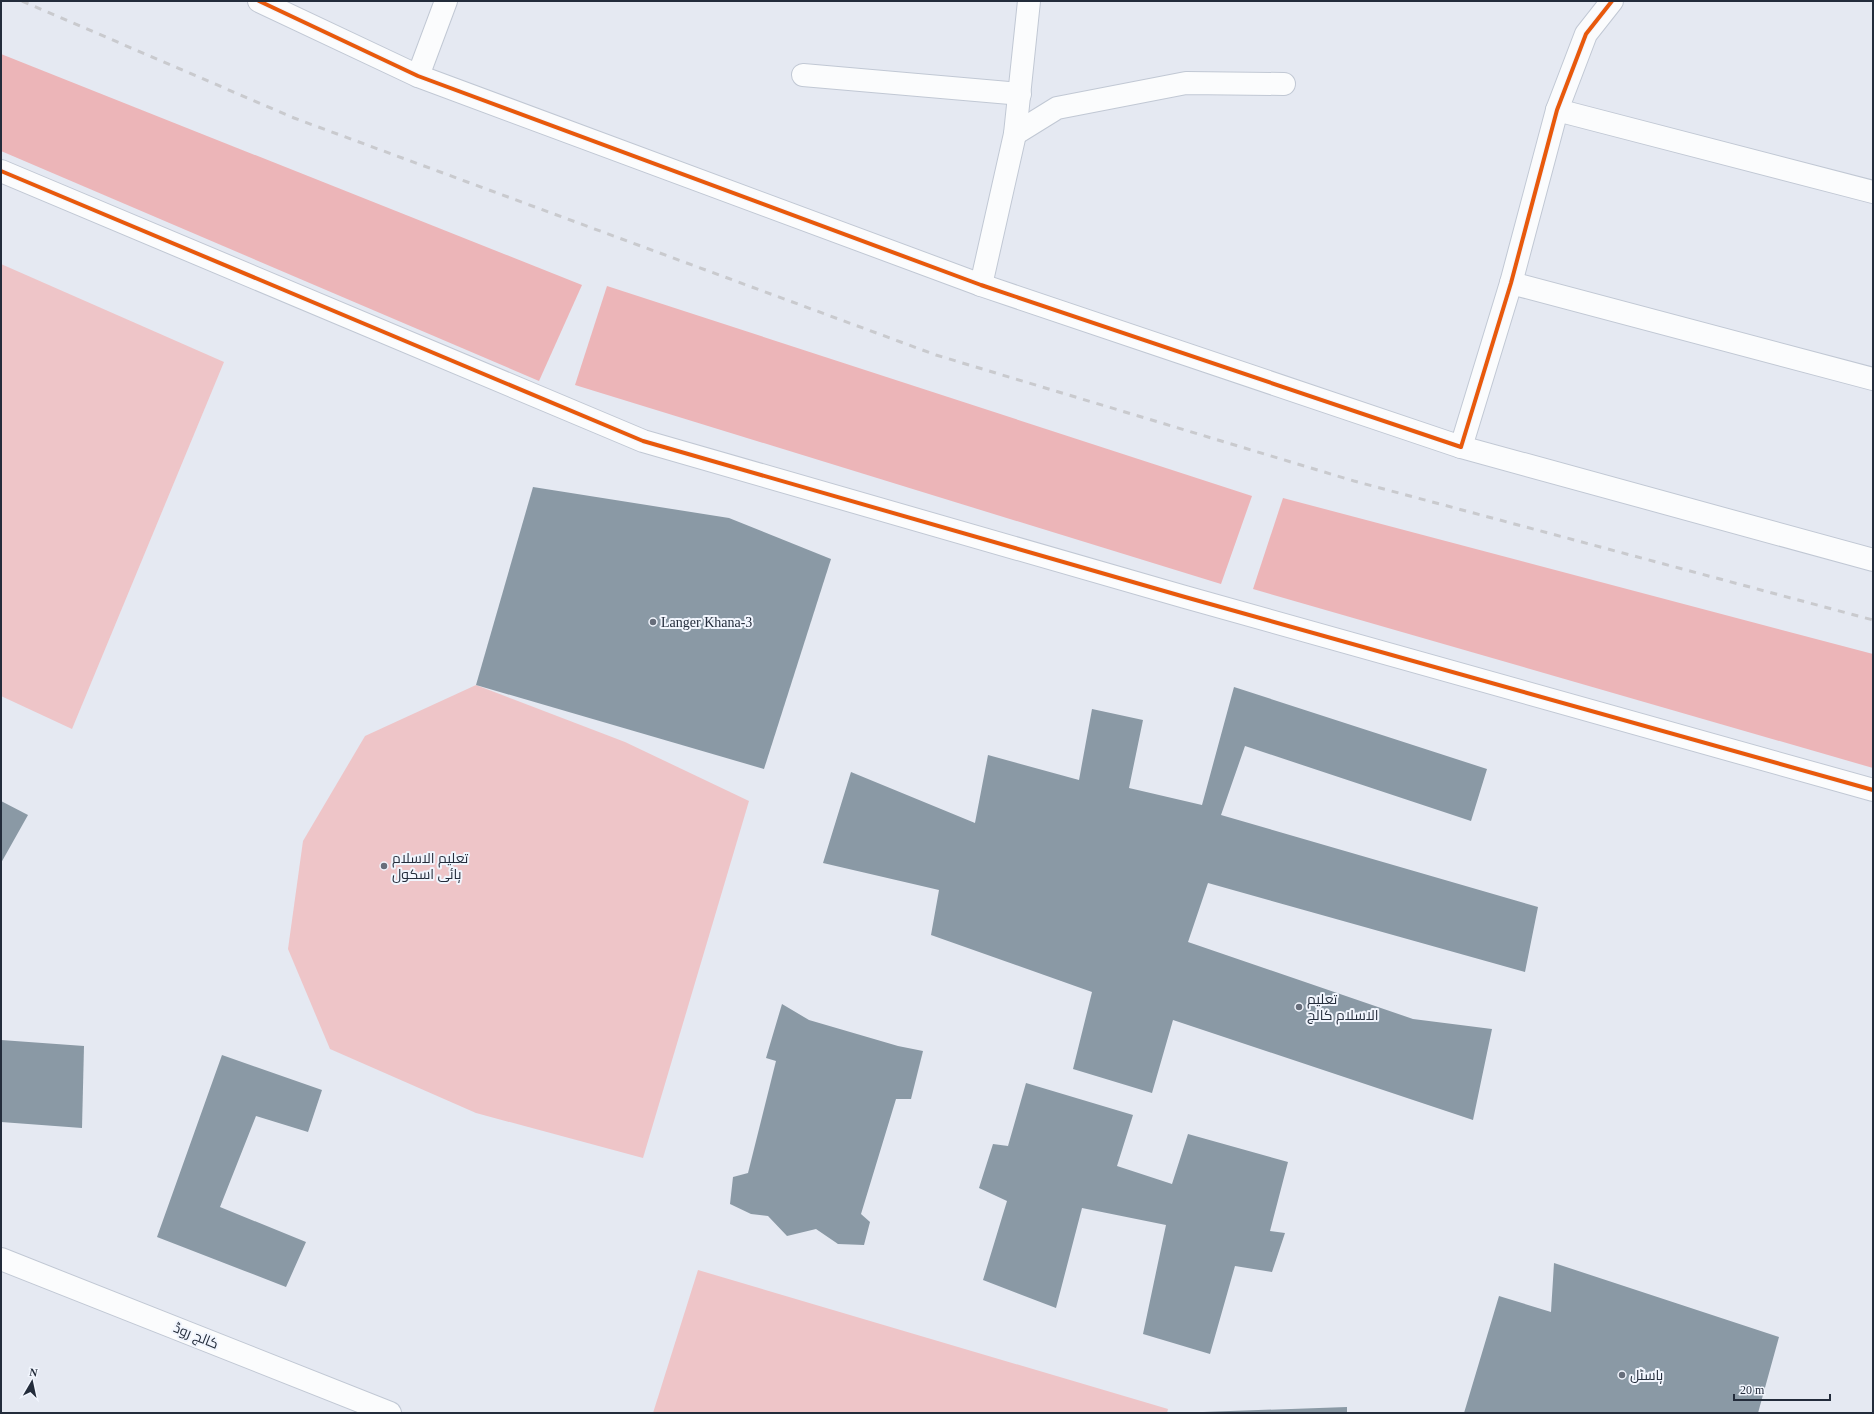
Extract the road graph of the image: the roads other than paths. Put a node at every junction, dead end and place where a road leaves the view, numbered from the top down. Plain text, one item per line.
1 (259, 1) edge
2 (446, 1) edge
3 (1029, 1) edge
4 (1612, 1) edge
5 (803, 75) dead end
6 (418, 76) junction
7 (1284, 84) dead end
8 (1020, 94) junction
9 (1557, 110) junction
10 (1015, 134) junction
11 (1, 171) edge
12 (1873, 192) edge
13 (1511, 283) junction
14 (981, 286) junction
15 (1873, 379) edge
16 (1461, 447) junction
17 (1873, 560) edge
18 (1873, 790) edge
19 (1, 1259) edge
20 (390, 1413) edge

1 - 6 street
2 - 6 street
3 - 8 street
4 - 9 street
5 - 8 street
6 - 14 street
7 - 10 street
8 - 10 street
9 - 12 street
9 - 13 street
10 - 14 street
11 - 18 street
13 - 15 street
13 - 16 street
14 - 16 street
16 - 17 street
19 - 20 street, کالج روڈ

